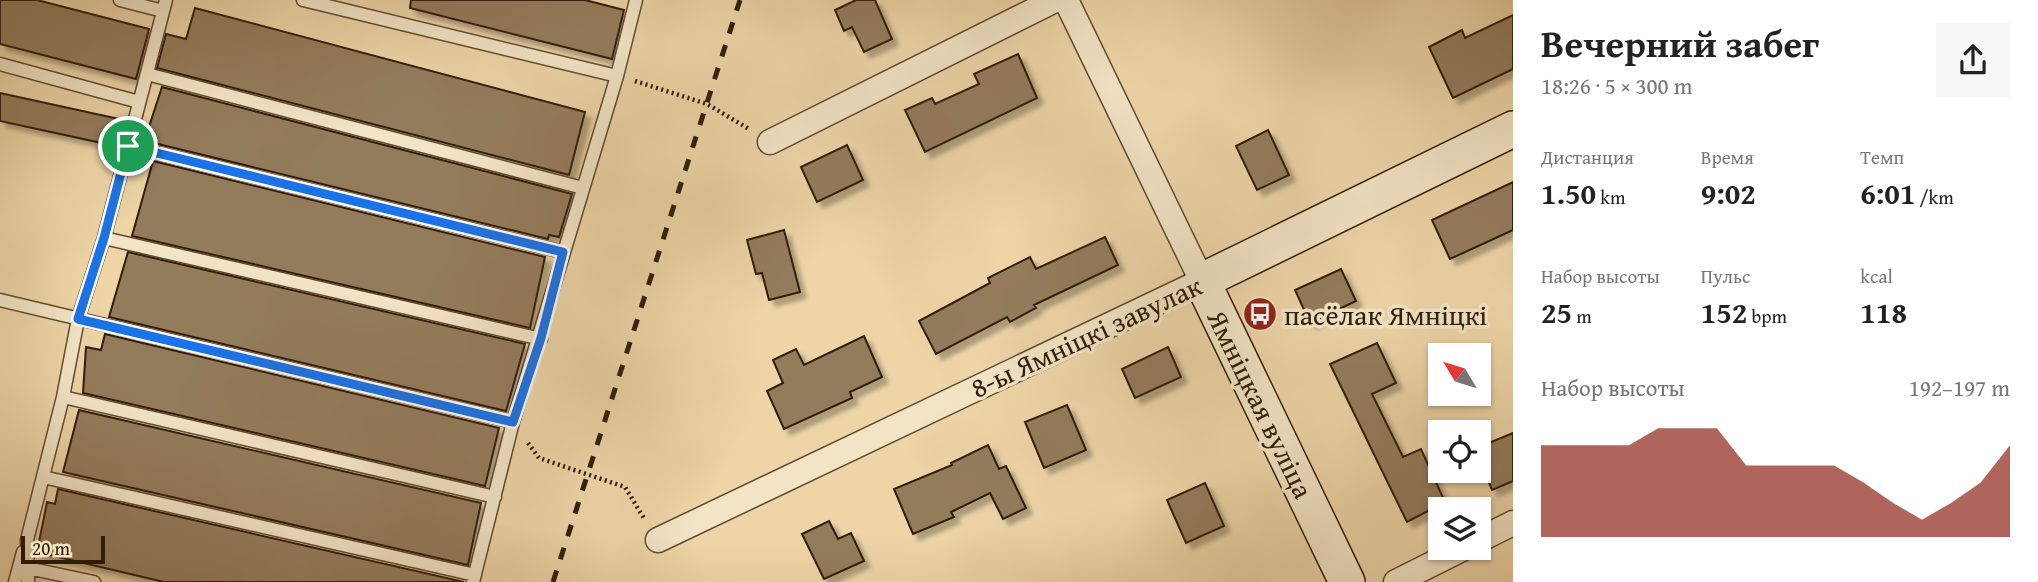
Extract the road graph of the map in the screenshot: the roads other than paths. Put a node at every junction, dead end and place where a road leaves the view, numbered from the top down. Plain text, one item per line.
1 (120, 0) edge
2 (303, 0) edge
3 (636, 0) edge
4 (1055, 0) edge
5 (1066, 0) edge
6 (164, 6) edge
7 (0, 64) edge
8 (147, 74) junction
9 (617, 76) junction
10 (139, 103) junction
11 (1513, 129) edge
12 (770, 142) road end
13 (128, 146) junction
14 (583, 188) junction
15 (104, 238) junction
16 (563, 252) junction
17 (1202, 281) junction
18 (0, 300) edge
19 (78, 319) junction
20 (541, 338) junction
21 (63, 397) junction
22 (513, 422) junction
23 (43, 477) junction
24 (495, 497) junction
25 (1513, 523) edge
26 (1491, 534) edge
27 (27, 540) junction
28 (657, 540) road end
29 (1440, 560) edge
30 (28, 568) junction
31 (475, 578) edge
32 (15, 582) edge
33 (28, 582) edge
34 (94, 582) edge
35 (1347, 582) edge
36 (1396, 582) edge

1 - 6 lane
2 - 9 lane
3 - 9 lane
4 - 12 street
5 - 17 street, Ямніцкая вуліца
6 - 8 lane
7 - 10 lane
8 - 10 lane
8 - 14 lane
9 - 14 lane
10 - 13 lane
11 - 17 main road, 8-ы Ямніцкі завулак
13 - 15 lane
13 - 16 lane
14 - 16 lane
15 - 19 lane
15 - 20 lane
16 - 20 lane
17 - 28 street, 8-ы Ямніцкі завулак
17 - 35 main road, Ямніцкая вуліца
18 - 19 lane
19 - 21 lane
19 - 22 lane
20 - 22 lane
21 - 23 lane
21 - 24 lane
22 - 24 lane
23 - 27 lane
23 - 31 lane
24 - 31 lane
25 - 26 street
27 - 30 lane
27 - 32 lane
29 - 36 street
30 - 33 lane
30 - 34 lane

